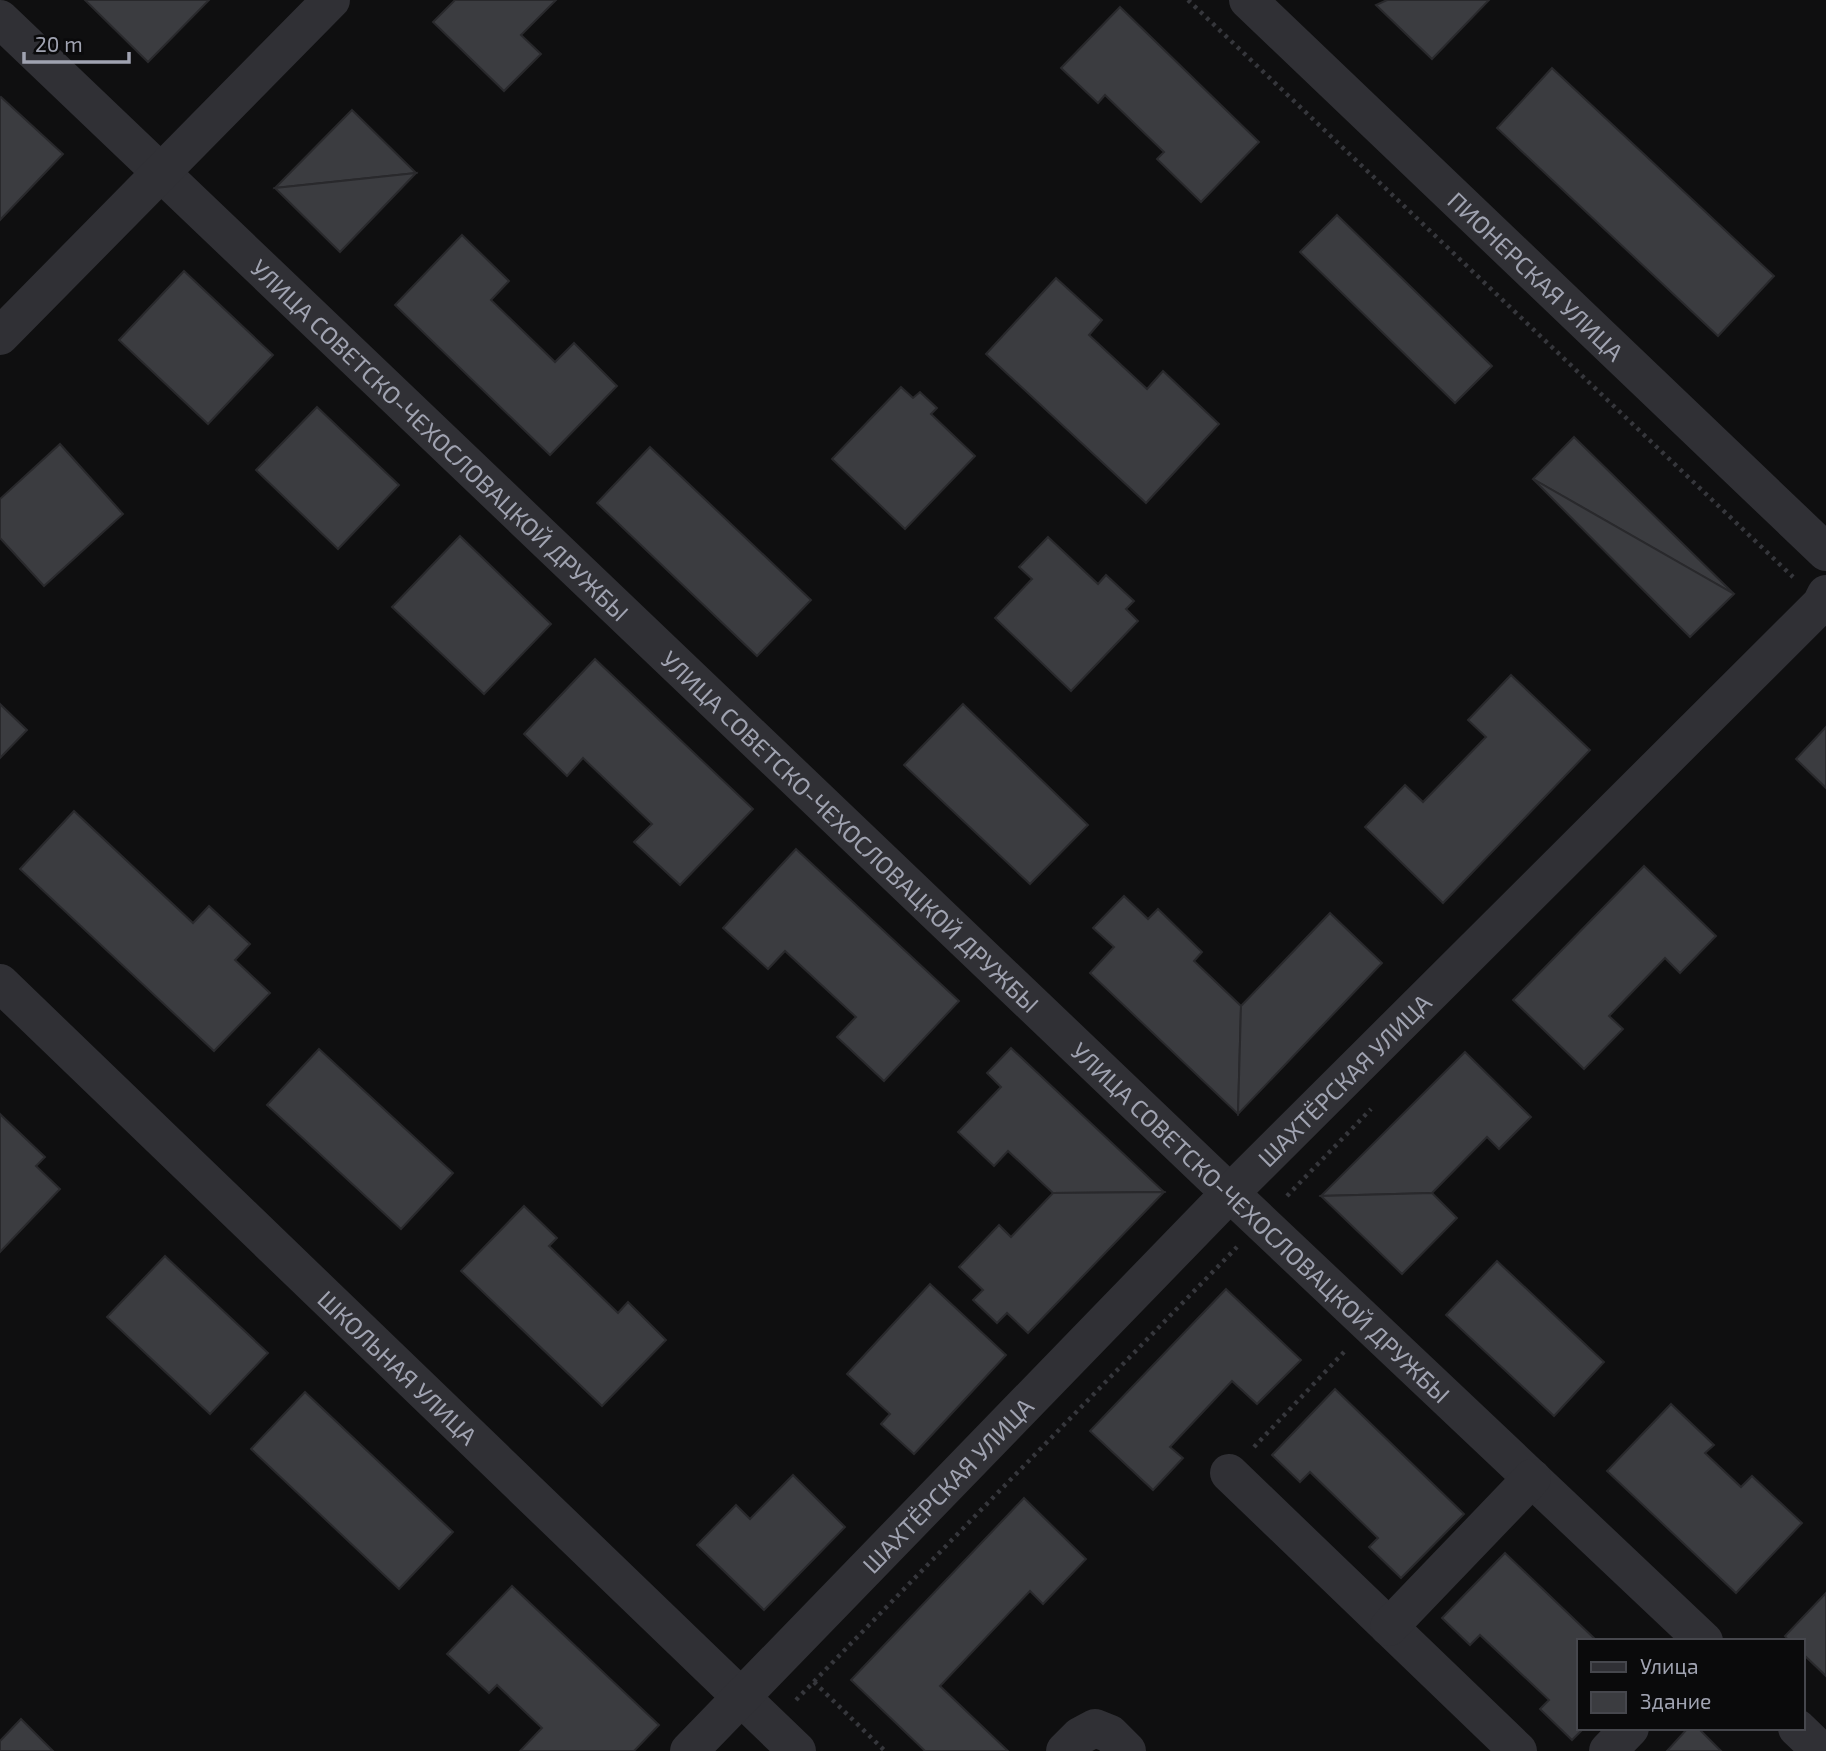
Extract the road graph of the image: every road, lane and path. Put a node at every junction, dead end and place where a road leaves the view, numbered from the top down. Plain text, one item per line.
1 (331, 0) edge
2 (1188, 0) edge
3 (1261, 4) edge
4 (0, 19) edge
5 (159, 172) junction
6 (0, 336) edge
7 (1826, 552) edge
8 (1824, 599) edge
9 (0, 983) edge
10 (1230, 1194) junction
11 (1370, 1326) junction
12 (1229, 1473) joint
13 (1532, 1478) junction
14 (1389, 1627) junction
15 (1702, 1639) edge
16 (814, 1682) dead end
17 (742, 1698) junction
18 (1628, 1730) edge
19 (1799, 1730) edge
20 (689, 1751) edge
21 (797, 1751) edge
22 (885, 1751) edge
23 (1065, 1751) edge
24 (1128, 1751) edge
25 (1518, 1751) edge
26 (1608, 1751) edge
27 (1821, 1751) edge

1 - 5 street
2 - 8 path
3 - 7 street, ПИОНЕРСКАЯ УЛИЦА
4 - 5 street, УЛИЦА СОВЕТСКО-ЧЕХОСЛОВАЦКОЙ ДРУЖБЫ
5 - 6 street
5 - 10 street, УЛИЦА СОВЕТСКО-ЧЕХОСЛОВАЦКОЙ ДРУЖБЫ
8 - 10 street, ШАХТЁРСКАЯ УЛИЦА
9 - 17 street, ШКОЛЬНАЯ УЛИЦА
10 - 11 street, УЛИЦА СОВЕТСКО-ЧЕХОСЛОВАЦКОЙ ДРУЖБЫ
10 - 17 street, ШАХТЁРСКАЯ УЛИЦА
11 - 12 path
11 - 13 street, УЛИЦА СОВЕТСКО-ЧЕХОСЛОВАЦКОЙ ДРУЖБЫ
12 - 14 street
13 - 14 street
13 - 15 street, УЛИЦА СОВЕТСКО-ЧЕХОСЛОВАЦКОЙ ДРУЖБЫ
14 - 25 street
16 - 22 path
17 - 20 street, ШАХТЁРСКАЯ УЛИЦА
17 - 21 street, ШКОЛЬНАЯ УЛИЦА
18 - 26 street
19 - 27 street
23 - 24 street

